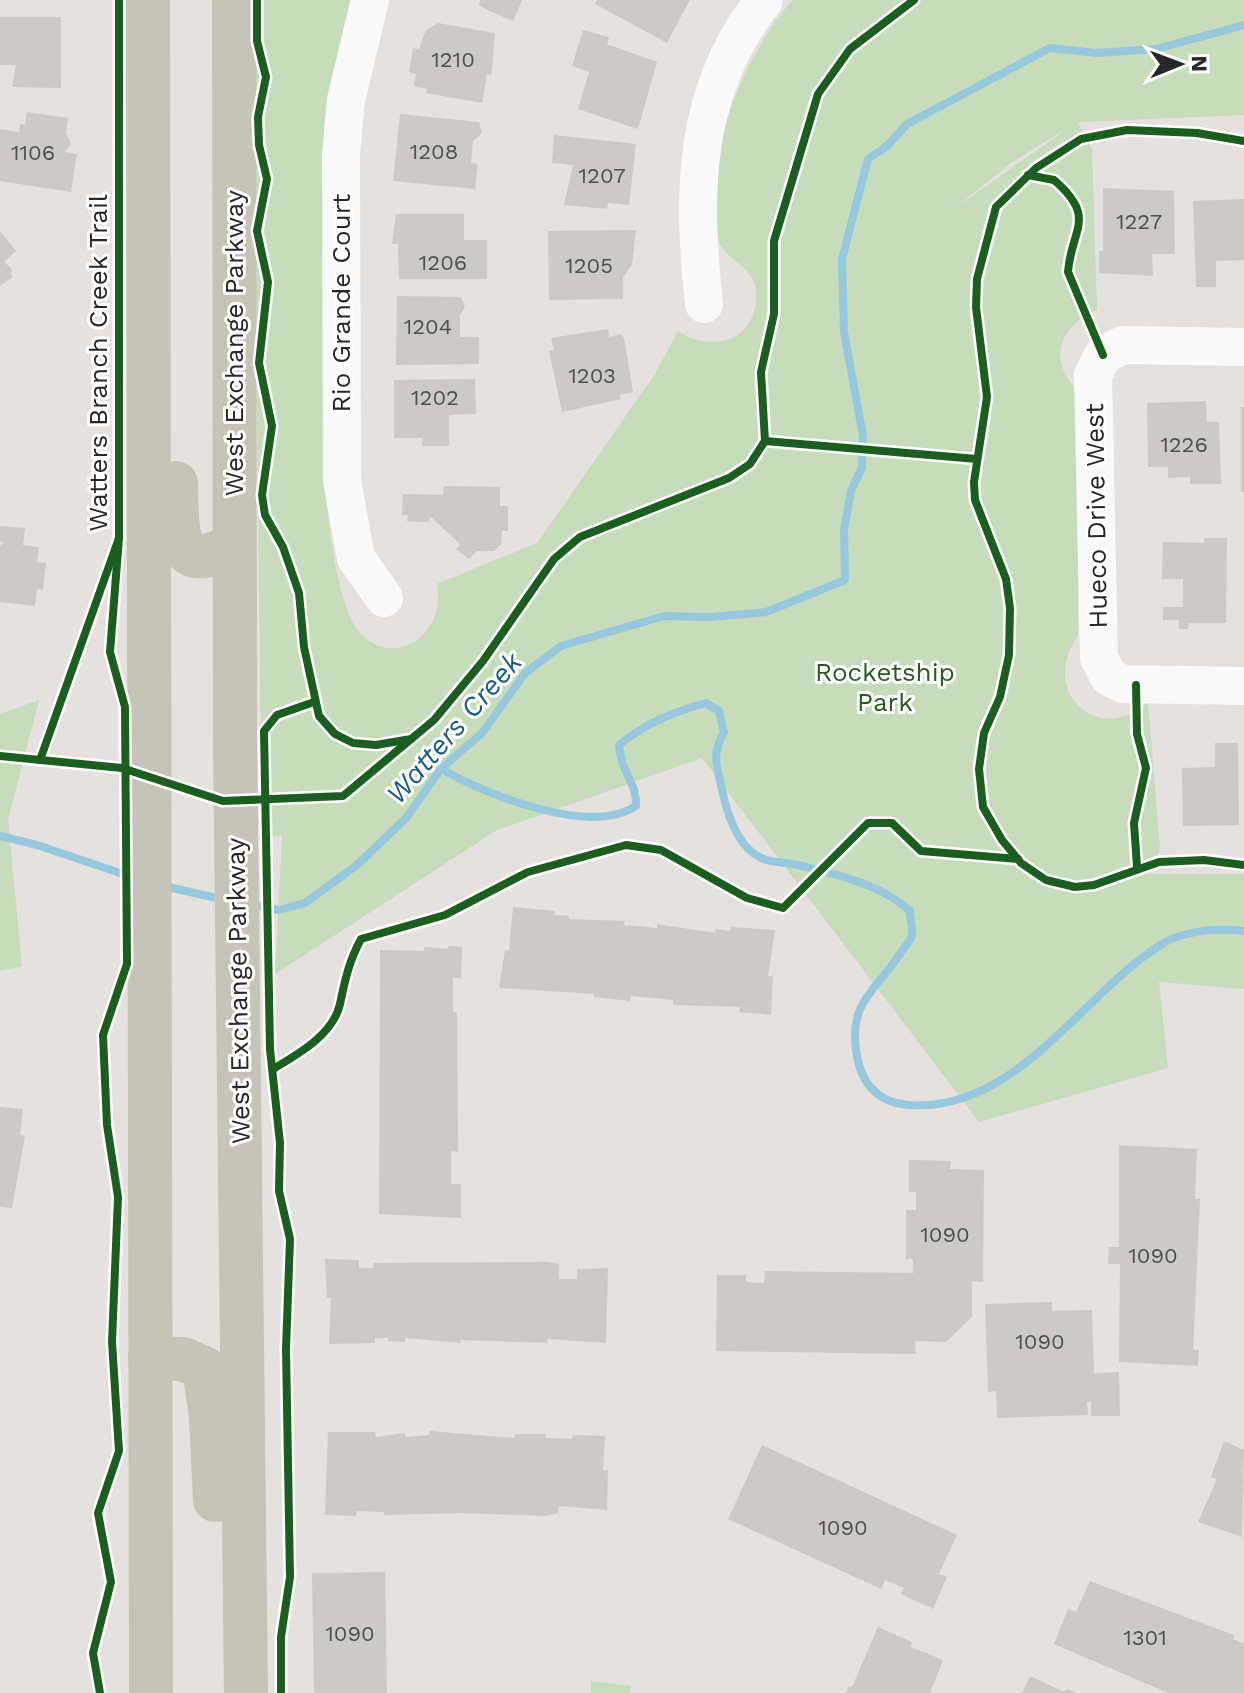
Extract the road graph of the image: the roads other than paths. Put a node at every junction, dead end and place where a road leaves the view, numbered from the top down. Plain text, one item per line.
1 (148, 0) edge
2 (234, 0) edge
3 (370, 0) edge
4 (764, 0) edge
5 (148, 170) junction
6 (704, 304) dead end
7 (1244, 347) edge
8 (234, 544) junction
9 (384, 598) dead end
10 (1244, 686) edge
11 (150, 1358) junction
12 (246, 1687) edge
13 (151, 1693) edge

1 - 5 main road
2 - 8 main road, West Exchange Parkway
3 - 9 street, Rio Grande Court
4 - 6 street
5 - 8 main road
5 - 11 main road
7 - 10 street, Hueco Drive West
8 - 12 main road, West Exchange Parkway
11 - 12 main road
11 - 13 main road

